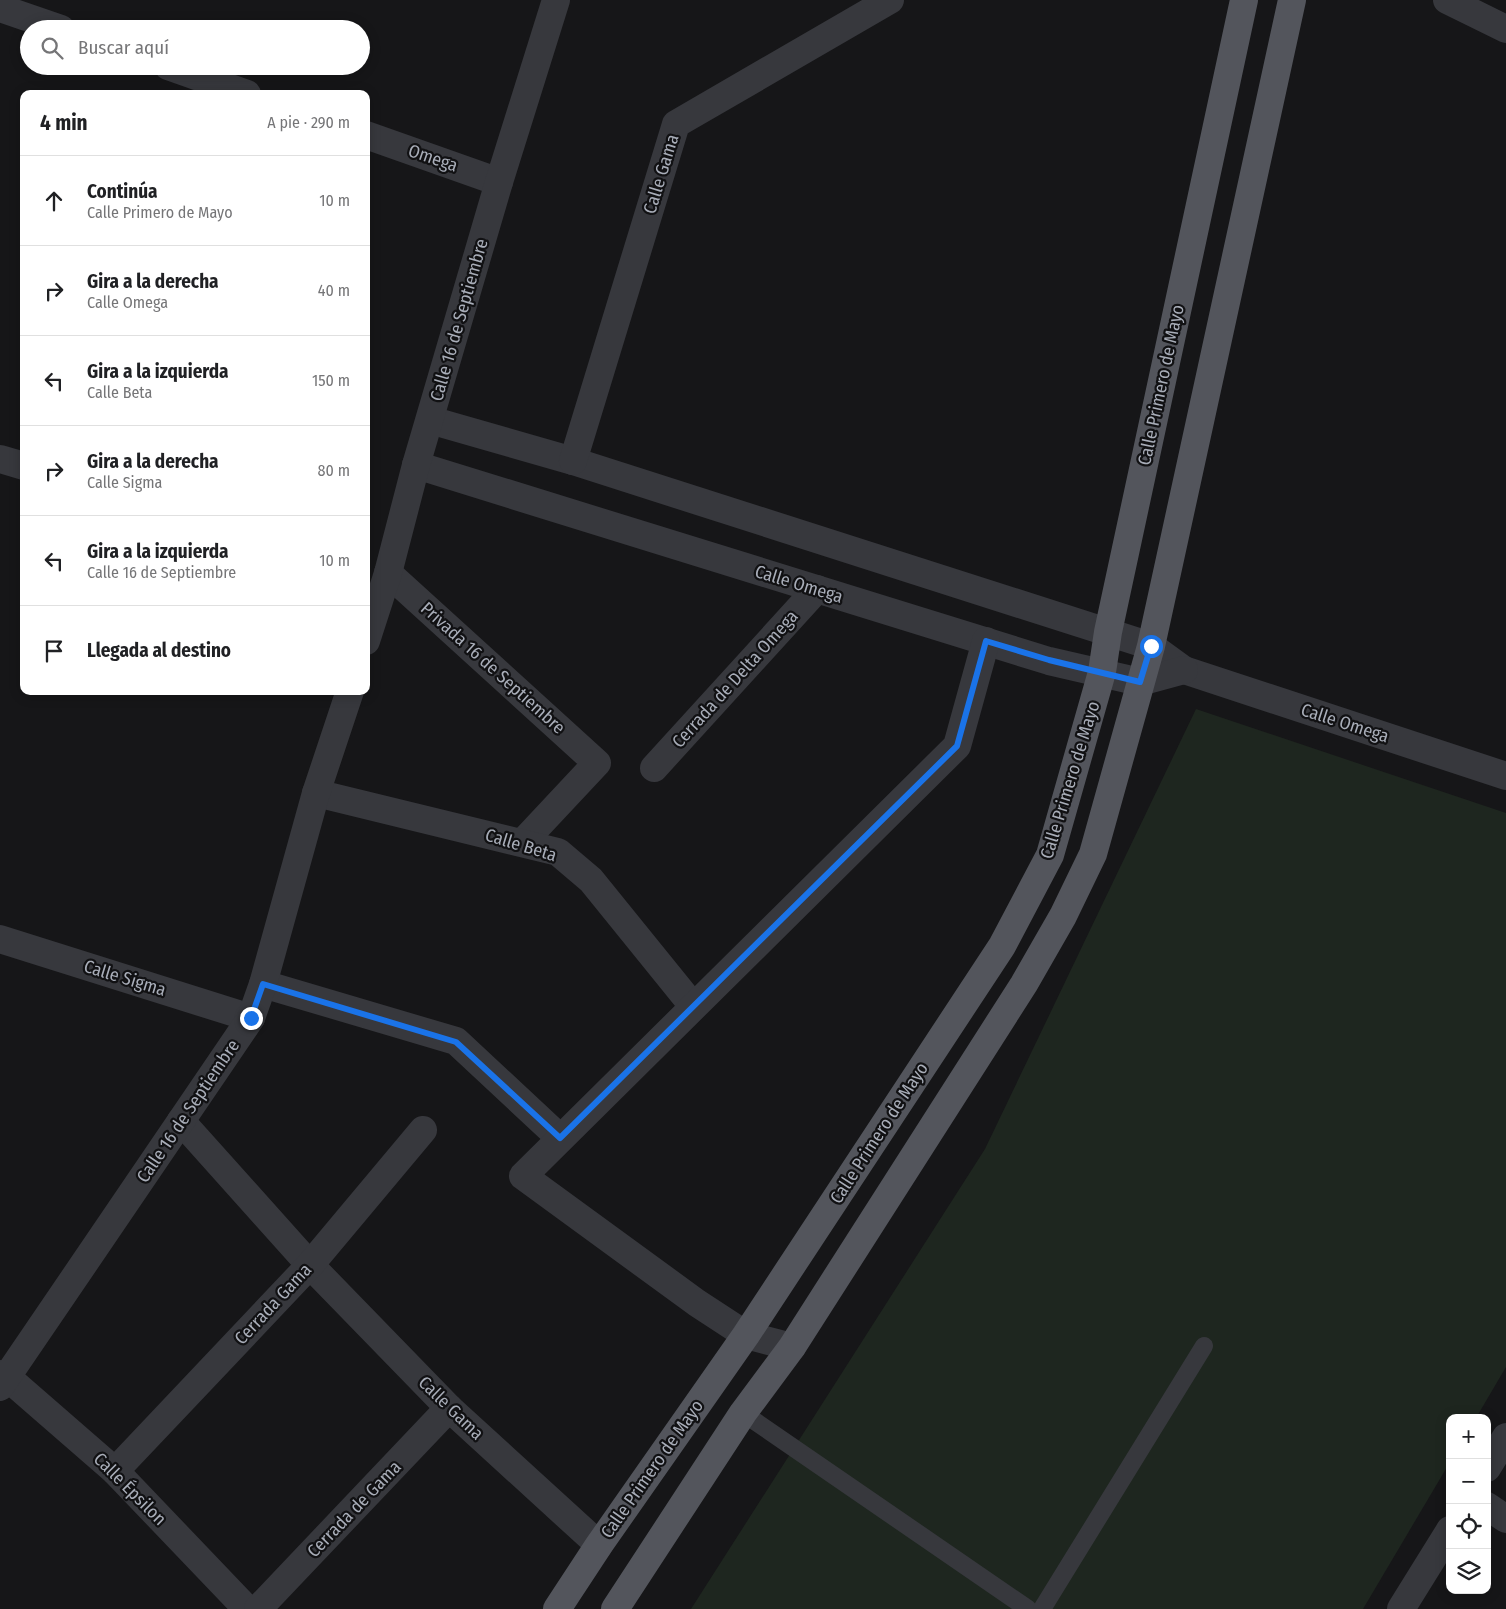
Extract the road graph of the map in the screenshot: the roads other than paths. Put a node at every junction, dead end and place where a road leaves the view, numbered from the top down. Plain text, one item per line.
1 (556, 0) edge
2 (890, 0) edge
3 (1244, 0) edge
4 (1292, 0) edge
5 (1447, 0) edge
6 (0, 8) edge
7 (35, 20) edge
8 (1506, 29) edge
9 (193, 75) edge
10 (236, 90) edge
11 (370, 136) edge
12 (499, 182) junction
13 (430, 420) junction
14 (0, 459) edge
15 (573, 461) junction
16 (20, 465) edge
17 (416, 465) junction
18 (388, 573) junction
19 (817, 589) junction
20 (370, 629) edge
21 (1108, 632) junction
22 (986, 641) junction
23 (1151, 646) junction
24 (1184, 670) junction
25 (1102, 672) junction
26 (1140, 682) junction
27 (349, 695) edge
28 (654, 768) dead end
29 (1506, 776) edge
30 (316, 794) junction
31 (523, 842) junction
32 (0, 939) edge
33 (263, 984) junction
34 (693, 1006) junction
35 (251, 1018) junction
36 (181, 1121) junction
37 (423, 1130) dead end
38 (560, 1138) junction
39 (310, 1265) junction
40 (746, 1335) junction
41 (1204, 1346) dead end
42 (792, 1347) junction
43 (2, 1379) edge
44 (449, 1408) junction
45 (743, 1413) junction
46 (1506, 1437) edge
47 (1491, 1461) edge
48 (115, 1471) junction
49 (1491, 1509) edge
50 (1506, 1519) edge
51 (1446, 1536) edge
52 (599, 1545) junction
53 (247, 1609) edge
54 (258, 1609) edge
55 (557, 1609) edge
56 (615, 1609) edge
57 (1028, 1609) edge
58 (1042, 1609) edge
59 (1401, 1609) edge

1 - 12 street, Calle 16 de Septiembre
2 - 15 street, Calle Gama
3 - 21 main road, Calle Primero de Mayo
4 - 23 main road
5 - 8 street
6 - 7 street
9 - 10 street
11 - 12 street, Omega
12 - 13 street, Calle 16 de Septiembre
13 - 15 street, Calle Omega
13 - 17 street, Calle 16 de Septiembre
14 - 16 street
15 - 21 street, Calle Omega
17 - 18 street, Calle 16 de Septiembre
17 - 19 street, Calle Omega
18 - 20 street, Calle 16 de Septiembre
18 - 31 street, Privada 16 de Septiembre
19 - 22 street, Calle Omega
19 - 28 street, Cerrada de Delta Omega
21 - 23 street, Calle Omega
21 - 25 main road, Calle Primero de Mayo
22 - 25 street, Calle Omega
22 - 34 street
23 - 24 street, Calle Omega
23 - 26 main road
24 - 26 street, Calle Omega
24 - 29 street, Calle Omega
25 - 26 street, Calle Omega
25 - 40 main road, Calle Primero de Mayo
26 - 42 main road
27 - 30 street, Calle 16 de Septiembre
30 - 31 street, Calle Beta
30 - 33 street, Calle 16 de Septiembre
31 - 34 street, Calle Beta
32 - 35 street, Calle Sigma
33 - 35 street, Calle 16 de Septiembre
33 - 38 street
34 - 38 street
35 - 36 street, Calle 16 de Septiembre
36 - 39 street, Calle Gama
36 - 43 street, Calle 16 de Septiembre
37 - 39 street, Cerrada Gama
38 - 40 street
39 - 44 street, Calle Gama
39 - 48 street, Cerrada Gama
40 - 42 street
40 - 52 main road, Calle Primero de Mayo
41 - 58 lane
42 - 45 main road
43 - 48 street, Calle Épsilon
44 - 52 street, Calle Gama
44 - 54 street, Cerrada de Gama
45 - 56 main road
45 - 57 lane
46 - 47 street
48 - 53 street, Calle Épsilon
49 - 50 street
51 - 59 street
52 - 55 main road, Calle Primero de Mayo

